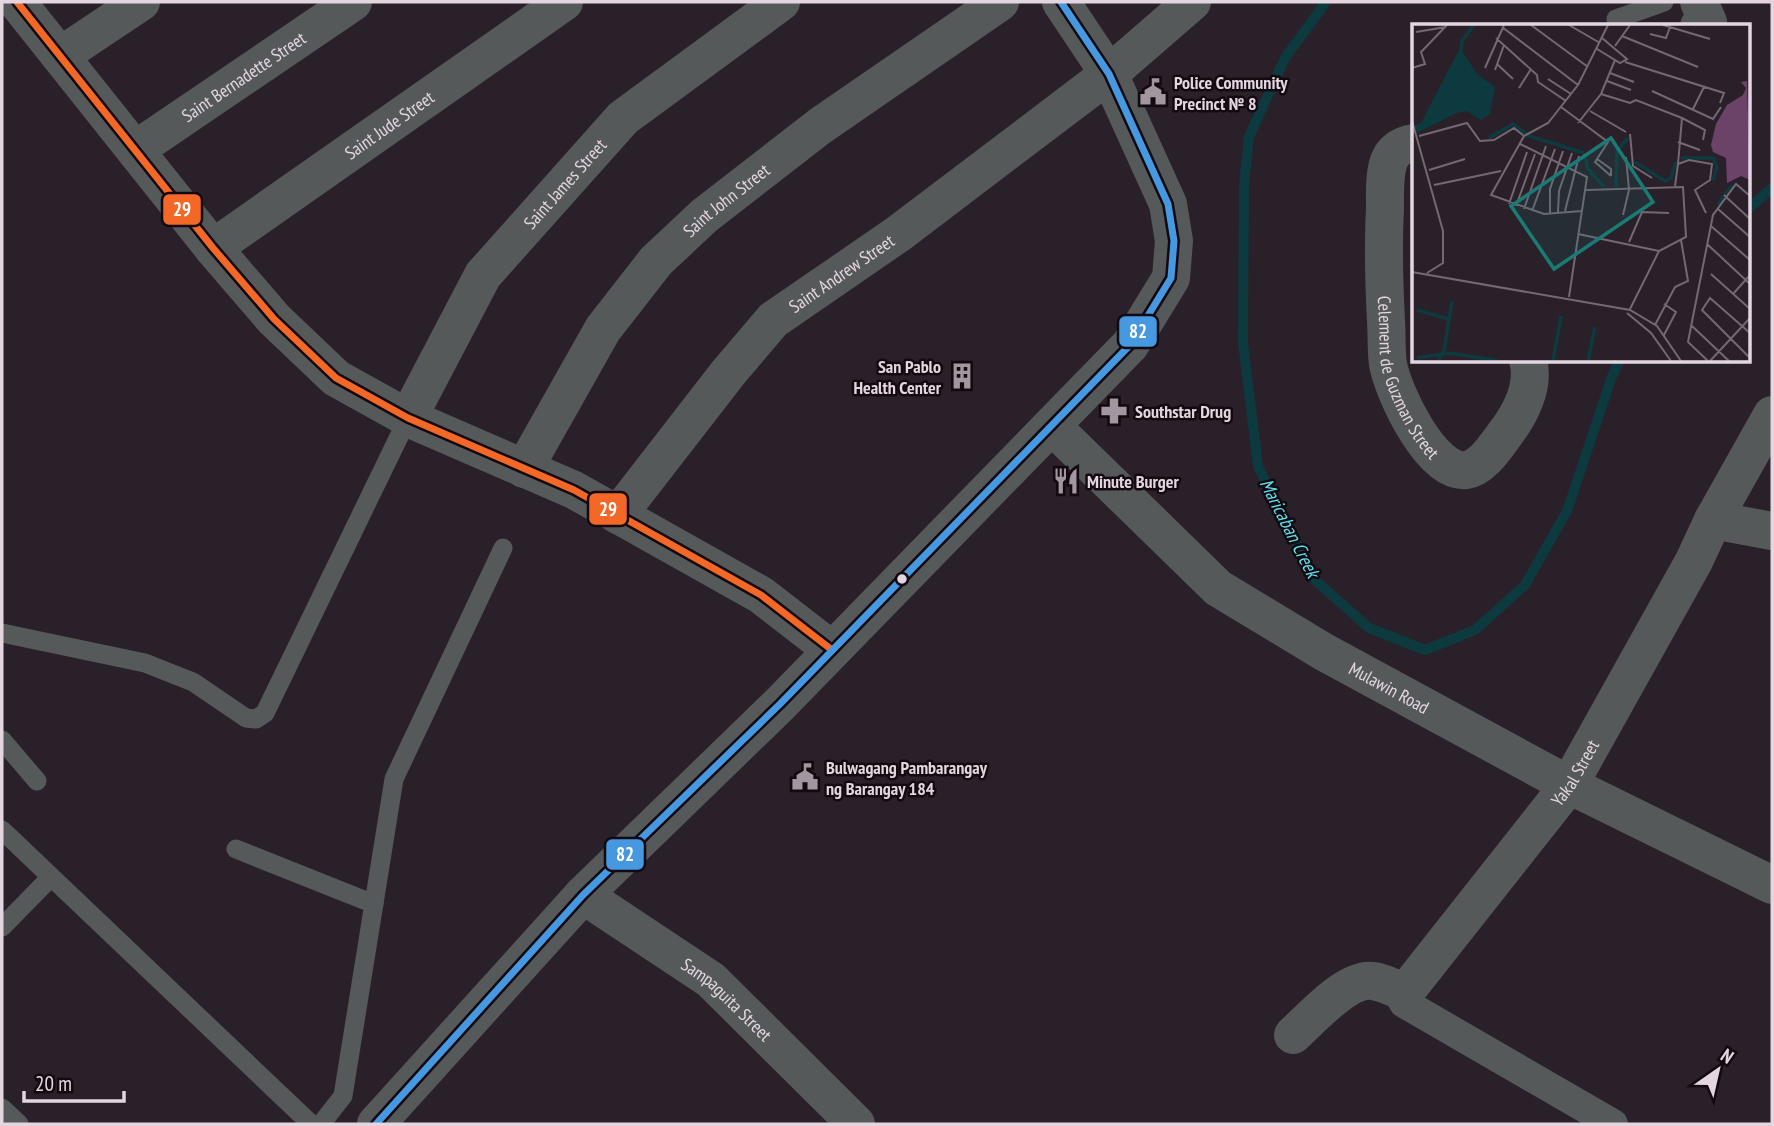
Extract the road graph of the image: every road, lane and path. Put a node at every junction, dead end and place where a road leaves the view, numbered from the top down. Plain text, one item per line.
1 (17, 2) edge
2 (141, 2) edge
3 (353, 2) edge
4 (565, 2) edge
5 (780, 2) edge
6 (1000, 2) edge
7 (1060, 2) edge
8 (1192, 2) edge
9 (1664, 2) edge
10 (1616, 19) dead end
11 (60, 56) junction
12 (1109, 74) junction
13 (1412, 143) edge
14 (135, 150) junction
15 (212, 248) junction
16 (1528, 362) edge
17 (1772, 415) edge
18 (408, 418) junction
19 (1052, 426) junction
20 (524, 468) junction
21 (618, 515) junction
22 (1713, 520) junction
23 (1772, 531) edge
24 (503, 548) dead end
25 (2, 633) edge
26 (832, 650) junction
27 (2, 740) edge
28 (37, 781) dead end
29 (1569, 785) junction
30 (2, 830) edge
31 (236, 849) dead end
32 (51, 877) junction
33 (1772, 885) edge
34 (583, 895) junction
35 (374, 904) junction
36 (2, 927) edge
37 (1396, 989) junction
38 (1293, 1035) dead end
39 (2, 1108) edge
40 (19, 1124) edge
41 (311, 1124) edge
42 (321, 1124) edge
43 (376, 1124) edge
44 (856, 1124) edge
45 (1613, 1124) edge

1 - 11 street
2 - 11 street
3 - 14 street, Saint Bernadette Street
4 - 15 street, Saint Jude Street
5 - 18 street, Saint James Street
6 - 20 street, Saint John Street
7 - 12 street
8 - 12 street, Saint Andrew Street
9 - 10 lane
11 - 14 street
12 - 19 street
12 - 21 street, Saint Andrew Street
13 - 16 street, Celement de Guzman Street
14 - 15 street
15 - 18 street
17 - 22 street, Yakal Street
18 - 20 street
18 - 25 lane
19 - 26 street
19 - 29 street, Mulawin Road
20 - 21 street
21 - 26 street
22 - 23 street
22 - 29 street, Yakal Street
24 - 35 lane
26 - 34 street
27 - 28 lane
29 - 33 street, Mulawin Road
29 - 37 street, Yakal Street
30 - 32 lane
31 - 35 lane
32 - 36 lane
32 - 41 lane
34 - 43 street
34 - 44 street, Sampaguita Street
35 - 42 lane
37 - 38 street
37 - 45 street
39 - 40 lane

